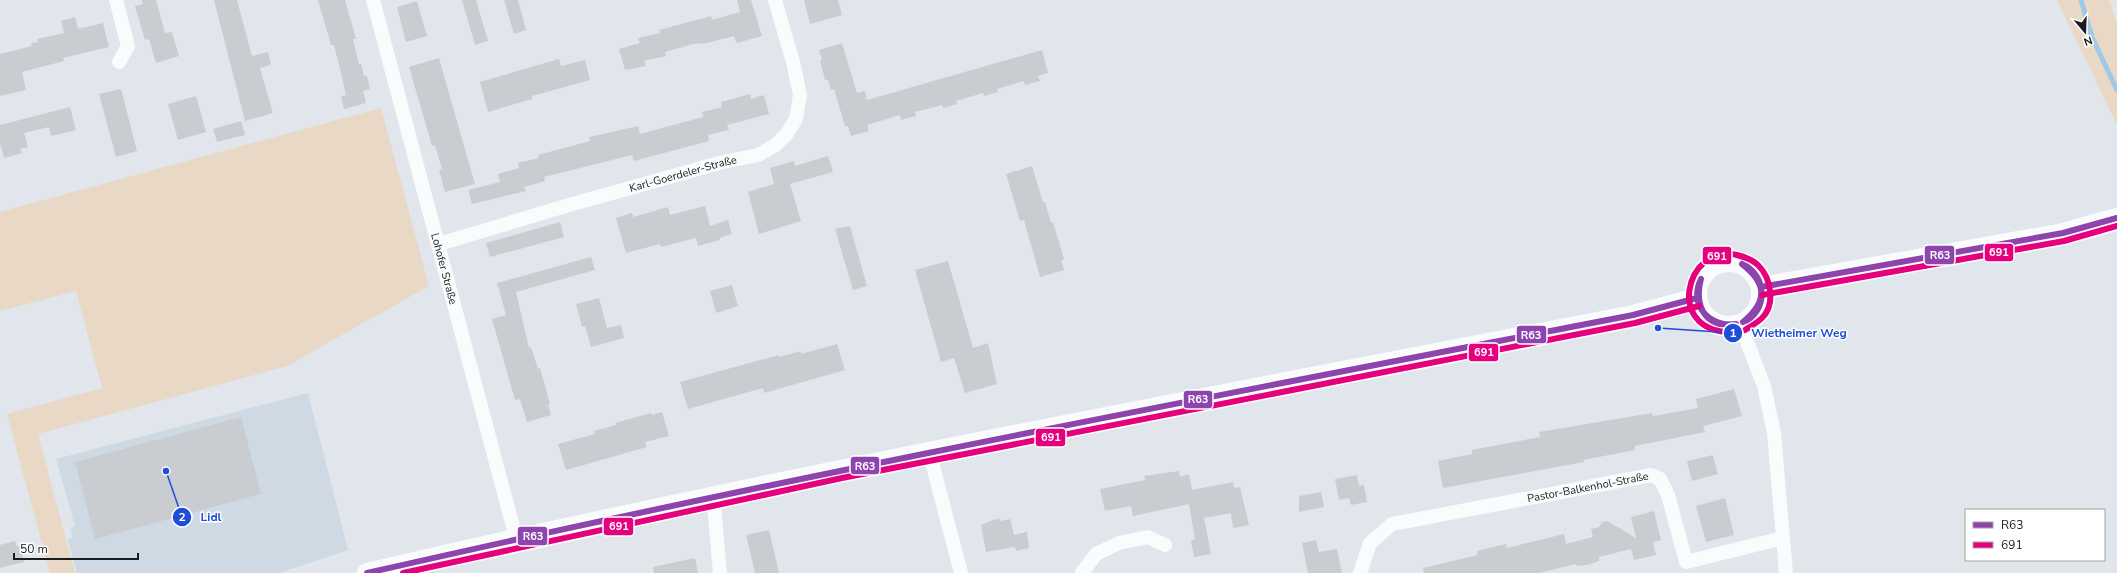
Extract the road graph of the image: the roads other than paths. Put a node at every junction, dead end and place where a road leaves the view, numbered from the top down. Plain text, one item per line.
1 (116, 0) edge
2 (372, 0) edge
3 (775, 0) edge
4 (119, 62) dead end
5 (2117, 218) edge
6 (439, 244) junction
7 (1761, 287) junction
8 (1697, 298) junction
9 (1740, 324) junction
10 (929, 451) junction
11 (713, 495) junction
12 (516, 538) junction
13 (1783, 538) junction
14 (1165, 545) dead end
15 (1685, 567) edge
16 (367, 573) edge
17 (720, 573) edge
18 (961, 573) edge
19 (1082, 573) edge
20 (1360, 573) edge
21 (1786, 573) edge

1 - 4 street
2 - 6 street, Lohofer Straße
3 - 6 street, Karl-Goerdeler-Straße
5 - 7 main road
6 - 12 street, Lohofer Straße
7 - 8 main road
7 - 9 main road
8 - 9 main road
8 - 10 main road
9 - 13 street
10 - 11 main road
10 - 18 street
11 - 12 main road
11 - 17 street
12 - 16 main road
13 - 15 street, Pastor-Balkenhol-Straße
13 - 21 street
14 - 19 street
15 - 20 street, Pastor-Balkenhol-Straße

